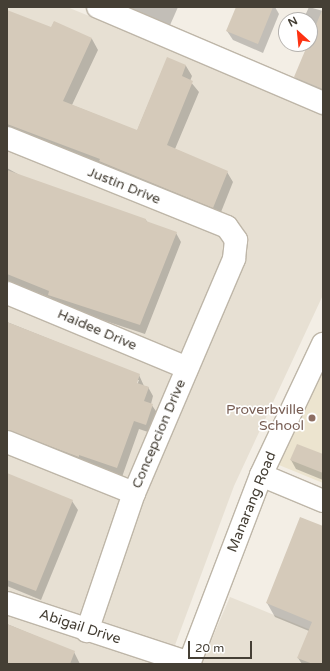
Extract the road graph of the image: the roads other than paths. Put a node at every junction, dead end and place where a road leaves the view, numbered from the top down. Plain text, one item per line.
1 (98, 7) edge
2 (323, 103) edge
3 (7, 138) edge
4 (236, 240) joint
5 (7, 293) edge
6 (323, 344) edge
7 (187, 368) junction
8 (7, 442) edge
9 (261, 475) junction
10 (134, 493) junction
11 (323, 501) edge
12 (7, 603) edge
13 (87, 631) junction
14 (189, 664) edge

1 - 2 street
3 - 4 street, Justin Drive
4 - 7 street, Concepcion Drive
5 - 7 street, Haidee Drive
6 - 9 street, Manarang Road
7 - 10 street, Concepcion Drive
8 - 10 street
9 - 11 street
9 - 14 street, Manarang Road
10 - 13 street, Concepcion Drive
12 - 13 street, Abigail Drive
13 - 14 street, Abigail Drive

